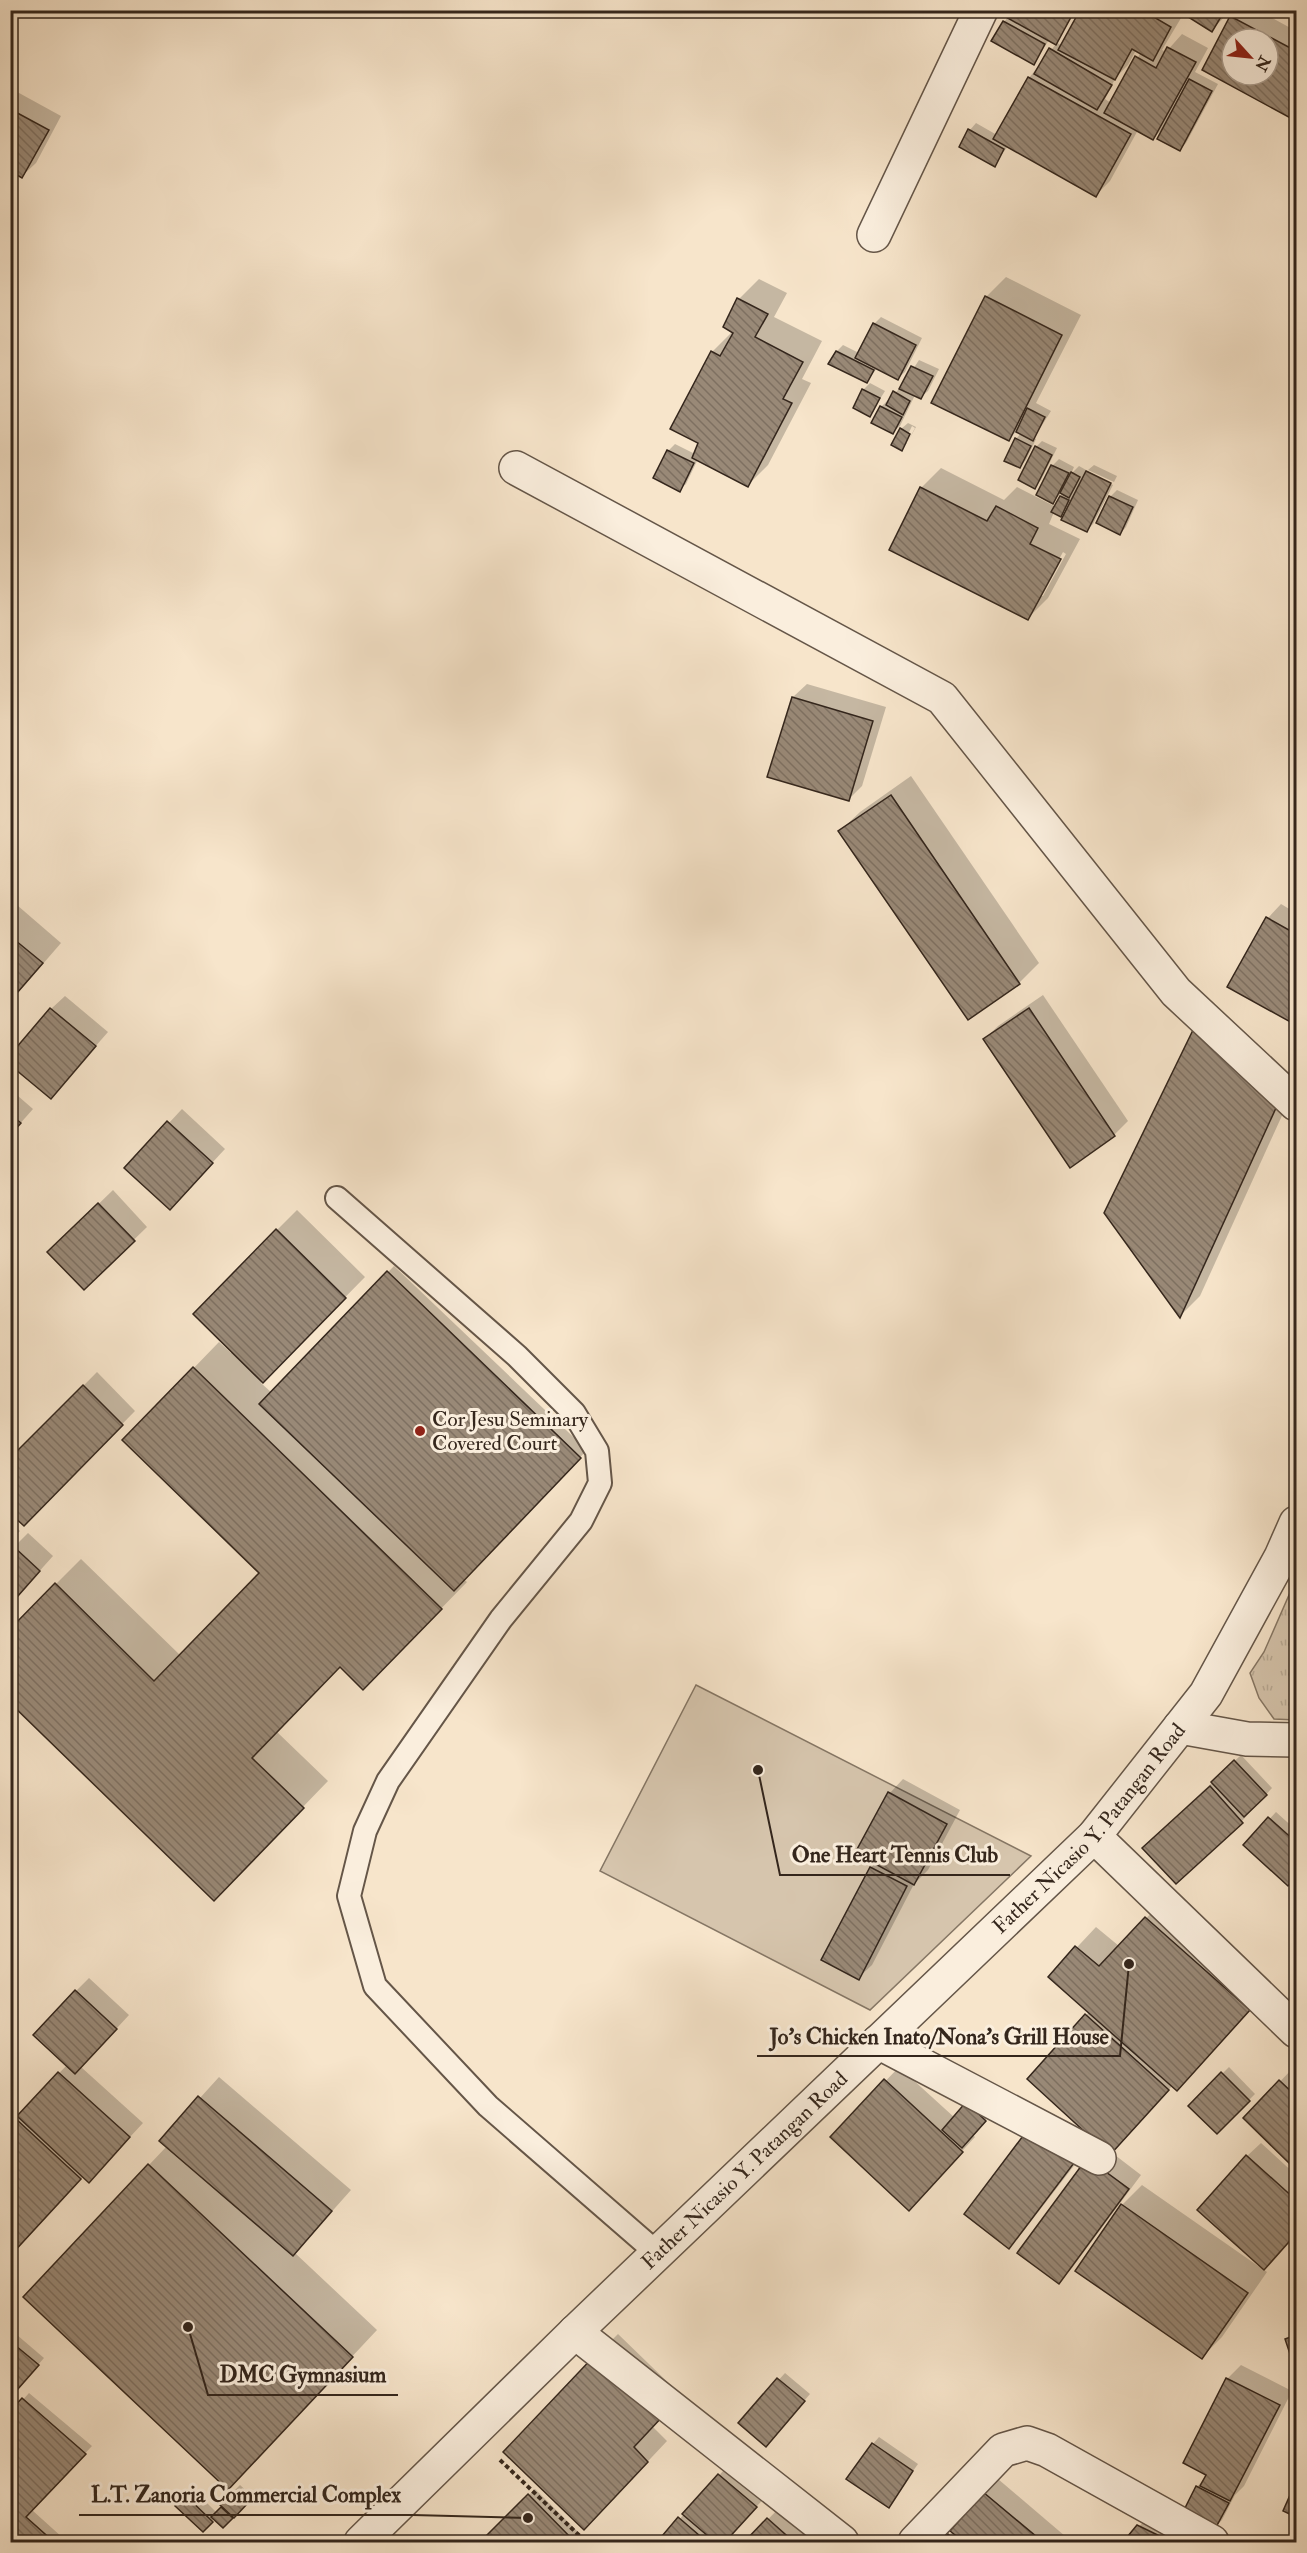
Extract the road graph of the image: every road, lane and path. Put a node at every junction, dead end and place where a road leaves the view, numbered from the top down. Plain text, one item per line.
1 (981, 10) edge
2 (874, 235) dead end
3 (516, 468) dead end
4 (1296, 1104) edge
5 (337, 1198) dead end
6 (1296, 1523) edge
7 (1180, 1727) junction
8 (1296, 1740) edge
9 (1094, 1836) junction
10 (1296, 2031) edge
11 (878, 2042) junction
12 (1099, 2158) dead end
13 (657, 2253) junction
14 (575, 2331) junction
15 (471, 2433) junction
16 (361, 2542) edge
17 (586, 2542) edge
18 (842, 2542) edge
19 (915, 2542) edge
20 (1212, 2542) edge

1 - 2 street
3 - 4 street
5 - 13 lane
6 - 7 street, Father Nicasio Y. Patangan Road
7 - 8 street
7 - 9 street, Father Nicasio Y. Patangan Road
9 - 10 street
9 - 11 street, Father Nicasio Y. Patangan Road
11 - 12 street
11 - 13 street, Father Nicasio Y. Patangan Road
13 - 14 street, Father Nicasio Y. Patangan Road
14 - 15 street, Father Nicasio Y. Patangan Road
14 - 18 street
15 - 16 street, Father Nicasio Y. Patangan Road
15 - 17 path
19 - 20 street

